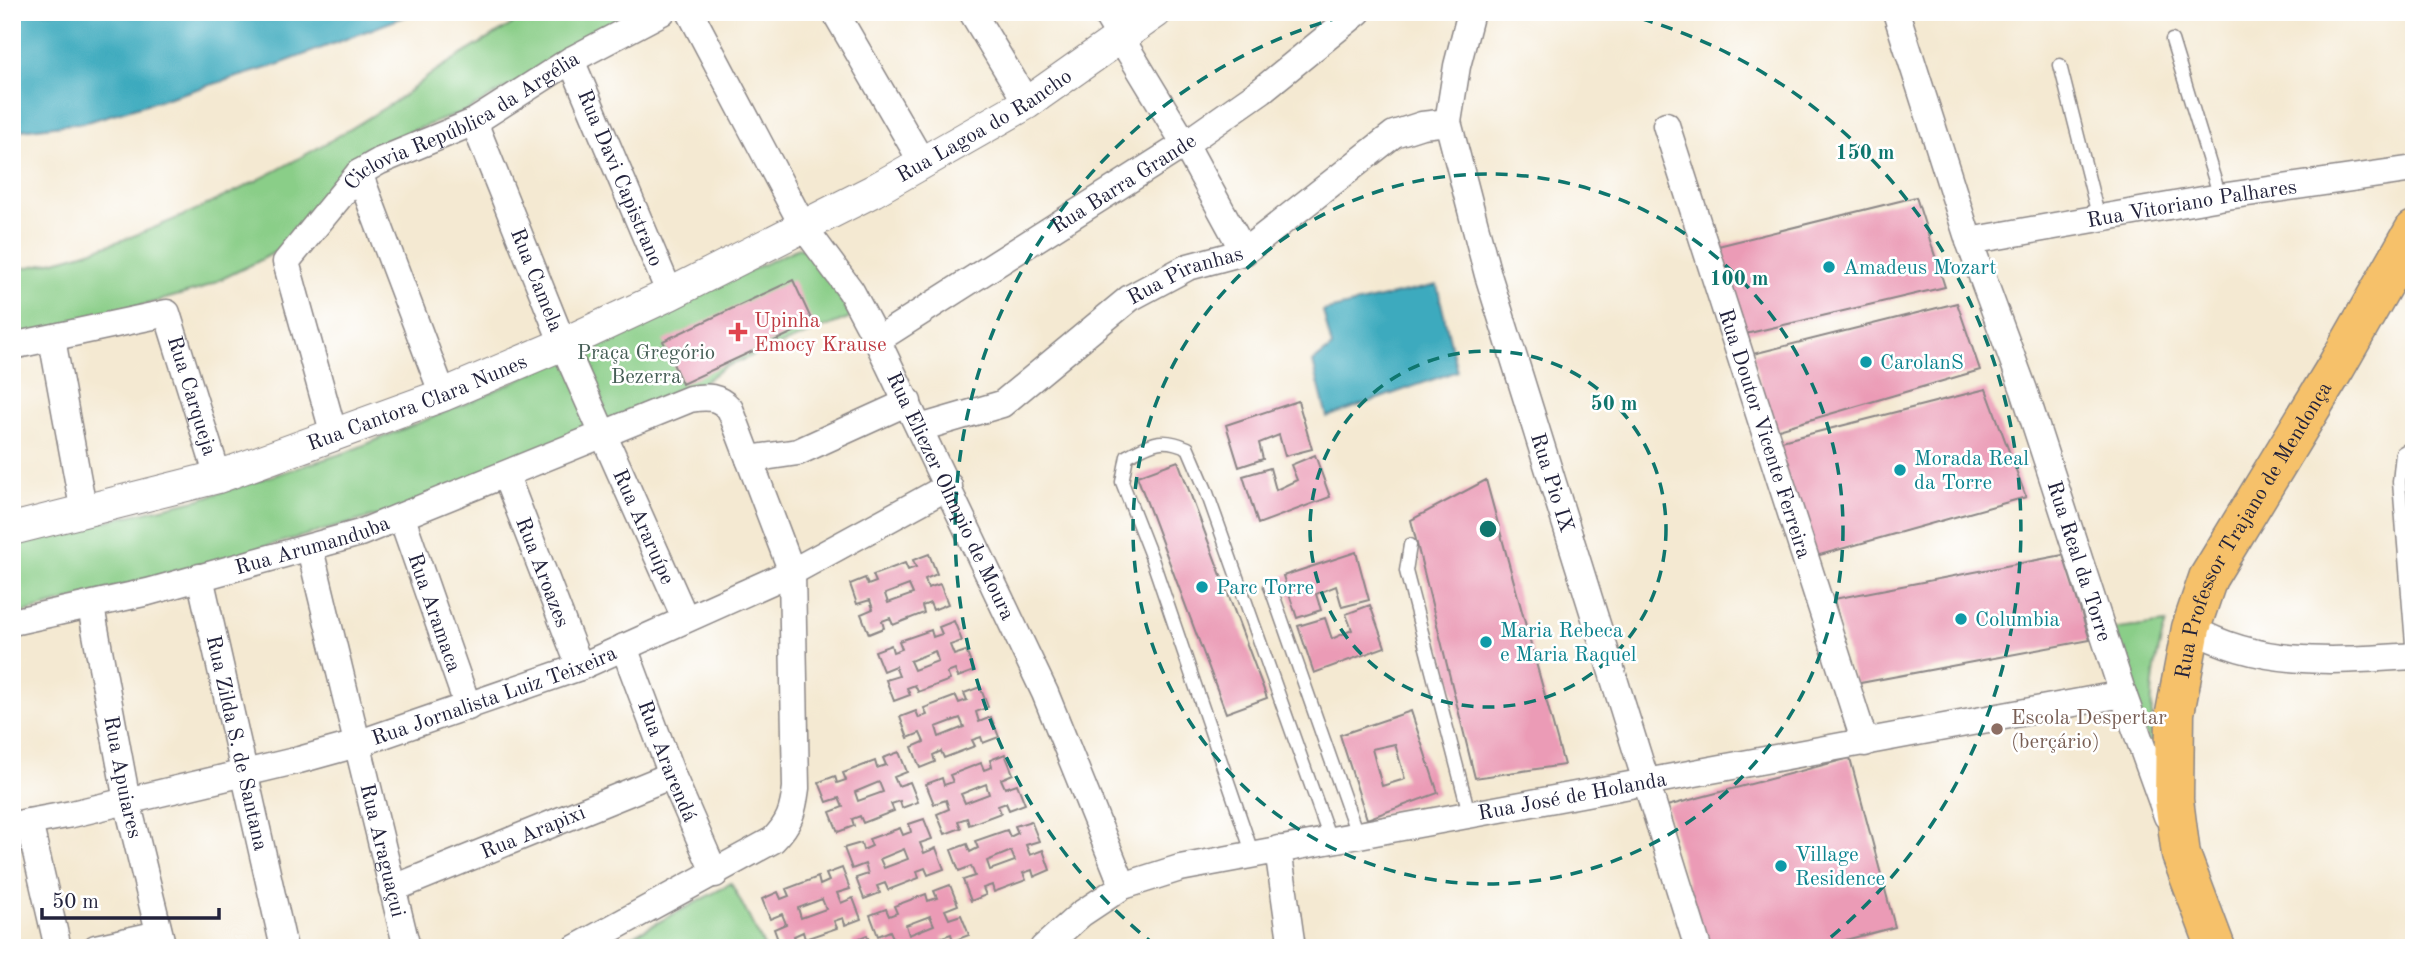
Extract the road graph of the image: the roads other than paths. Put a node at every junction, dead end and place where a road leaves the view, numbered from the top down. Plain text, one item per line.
1 (662, 12) edge
2 (690, 12) edge
3 (835, 12) edge
4 (972, 12) edge
5 (1105, 12) edge
6 (1156, 12) edge
7 (1359, 12) edge
8 (1471, 12) edge
9 (1896, 12) edge
10 (1121, 39) junction
11 (2172, 40) dead end
12 (571, 60) junction
13 (2060, 65) dead end
14 (1027, 103) junction
15 (474, 122) junction
16 (1448, 122) junction
17 (1666, 125) dead end
18 (1185, 144) junction
19 (922, 162) junction
20 (2414, 169) edge
21 (359, 173) junction
22 (2220, 197) junction
23 (2099, 219) junction
24 (803, 226) junction
25 (2414, 230) edge
26 (1969, 241) junction
27 (1244, 252) junction
28 (2401, 276) edge
29 (670, 294) junction
30 (52, 339) junction
31 (877, 340) junction
32 (563, 344) junction
33 (12, 346) edge
34 (443, 395) junction
35 (908, 402) junction
36 (920, 428) junction
37 (334, 435) junction
38 (603, 436) junction
39 (2414, 446) edge
40 (749, 459) junction
41 (506, 476) junction
42 (218, 477) junction
43 (949, 486) junction
44 (2408, 509) edge
45 (84, 513) junction
46 (402, 518) junction
47 (12, 529) edge
48 (1410, 545) dead end
49 (310, 549) junction
50 (792, 572) junction
51 (200, 577) junction
52 (1270, 586) dead end
53 (91, 607) junction
54 (685, 618) junction
55 (12, 622) edge
56 (2191, 628) junction
57 (624, 647) junction
58 (2413, 656) edge
59 (580, 667) junction
60 (2123, 695) junction
61 (468, 707) junction
62 (1865, 743) junction
63 (357, 744) junction
64 (244, 774) junction
65 (672, 775) junction
66 (1645, 780) junction
67 (127, 801) junction
68 (1469, 813) junction
69 (21, 824) edge
70 (1357, 834) junction
71 (1330, 839) junction
72 (1265, 850) junction
73 (2181, 855) junction
74 (715, 874) junction
75 (1123, 886) junction
76 (393, 889) junction
77 (161, 941) edge
78 (58, 948) edge
79 (96, 948) edge
80 (284, 948) edge
81 (407, 948) edge
82 (576, 948) edge
83 (1043, 948) edge
84 (1292, 948) edge
85 (1698, 948) edge
86 (2216, 948) edge

1 - 12 street, Ciclovia República da Argélia
2 - 24 street, Rua Eliezer Olímpio de Moura
3 - 19 street
4 - 14 street
5 - 10 street
6 - 10 street, Rua Lagoa do Rancho
7 - 18 street, Rua Barra Grande
8 - 16 street, Rua Pio IX
9 - 26 street, Rua Real da Torre
10 - 14 street, Rua Lagoa do Rancho
10 - 18 street
11 - 22 lane
12 - 15 street, Ciclovia República da Argélia
12 - 29 street, Rua Davi Capistrano
13 - 23 lane
14 - 19 street, Rua Lagoa do Rancho
15 - 21 street, Ciclovia República da Argélia
15 - 32 street, Rua Camela
16 - 27 street, Rua Piranhas
16 - 66 street, Rua Pio IX
17 - 62 street, Rua Doutor Vicente Ferreira
18 - 27 street
18 - 31 street, Rua Barra Grande
19 - 24 street, Rua Lagoa do Rancho
20 - 22 street, Rua Vitoriano Palhares
21 - 34 street
21 - 37 street, Ciclovia República da Argélia
22 - 23 street, Rua Vitoriano Palhares
23 - 26 street, Rua Vitoriano Palhares
24 - 29 street, Rua Cantora Clara Nunes
24 - 31 street, Rua Eliezer Olímpio de Moura
25 - 28 main road, Rua Professor Trajano de Mendonça
26 - 60 street, Rua Real da Torre
27 - 36 street, Rua Piranhas
28 - 56 main road, Rua Professor Trajano de Mendonça
29 - 32 street, Rua Cantora Clara Nunes
30 - 33 street
30 - 42 street, Rua Carqueja
30 - 45 street
31 - 35 street, Rua Eliezer Olímpio de Moura
32 - 34 street, Rua Cantora Clara Nunes
32 - 38 street, Rua Camela
34 - 37 street, Rua Cantora Clara Nunes
35 - 36 street, Rua Eliezer Olímpio de Moura
35 - 40 street
36 - 43 street, Rua Eliezer Olímpio de Moura
37 - 42 street, Rua Cantora Clara Nunes
38 - 40 street, Rua Arumanduba
38 - 41 street, Rua Arumanduba
38 - 54 street, Rua Araruípe
39 - 44 lane
40 - 50 street, Rua Arumanduba
41 - 46 street, Rua Arumanduba
41 - 59 street, Rua Aroazes
42 - 45 street, Rua Cantora Clara Nunes
43 - 50 street, Rua Jornalista Luiz Teixeira
43 - 75 street, Rua Eliezer Olímpio de Moura
44 - 58 lane
45 - 47 street, Rua Cantora Clara Nunes
46 - 49 street, Rua Arumanduba
46 - 61 street, Rua Aramaca
48 - 68 lane
49 - 51 street, Rua Arumanduba
49 - 63 street, Rua Araguaçui
50 - 54 street, Rua Jornalista Luiz Teixeira
50 - 74 street, Rua Arumanduba
51 - 53 street, Rua Arumanduba
51 - 64 street, Rua Zilda S. de Santana
52 - 70 lane
53 - 55 street, Rua Arumanduba
53 - 67 street, Rua Apuiares
54 - 57 street, Rua Jornalista Luiz Teixeira
56 - 58 street
56 - 73 main road, Rua Professor Trajano de Mendonça
57 - 59 street, Rua Jornalista Luiz Teixeira
57 - 65 street, Rua Ararendá
59 - 61 street, Rua Jornalista Luiz Teixeira
60 - 62 street, Rua José de Holanda
60 - 73 street, Rua Real da Torre
61 - 63 street, Rua Jornalista Luiz Teixeira
62 - 66 street, Rua José de Holanda
63 - 64 street, Rua Jornalista Luiz Teixeira
63 - 76 street, Rua Araguaçui
64 - 67 street, Rua Jornalista Luiz Teixeira
64 - 80 street, Rua Zilda S. de Santana
65 - 74 street, Rua Ararendá
65 - 76 street, Rua Arapixi
66 - 68 street, Rua José de Holanda
66 - 85 street, Rua Pio IX
67 - 69 street, Rua Jornalista Luiz Teixeira
67 - 77 street, Rua Apuiares
68 - 70 street, Rua José de Holanda
69 - 78 street
70 - 71 street, Rua José de Holanda
71 - 72 street, Rua José de Holanda
71 - 72 lane
72 - 75 street, Rua José de Holanda
72 - 84 street
73 - 86 main road, Rua Real da Torre
74 - 82 street, Rua Arumanduba
75 - 83 street, Rua José de Holanda
76 - 81 street, Rua Araguaçui
77 - 79 street

